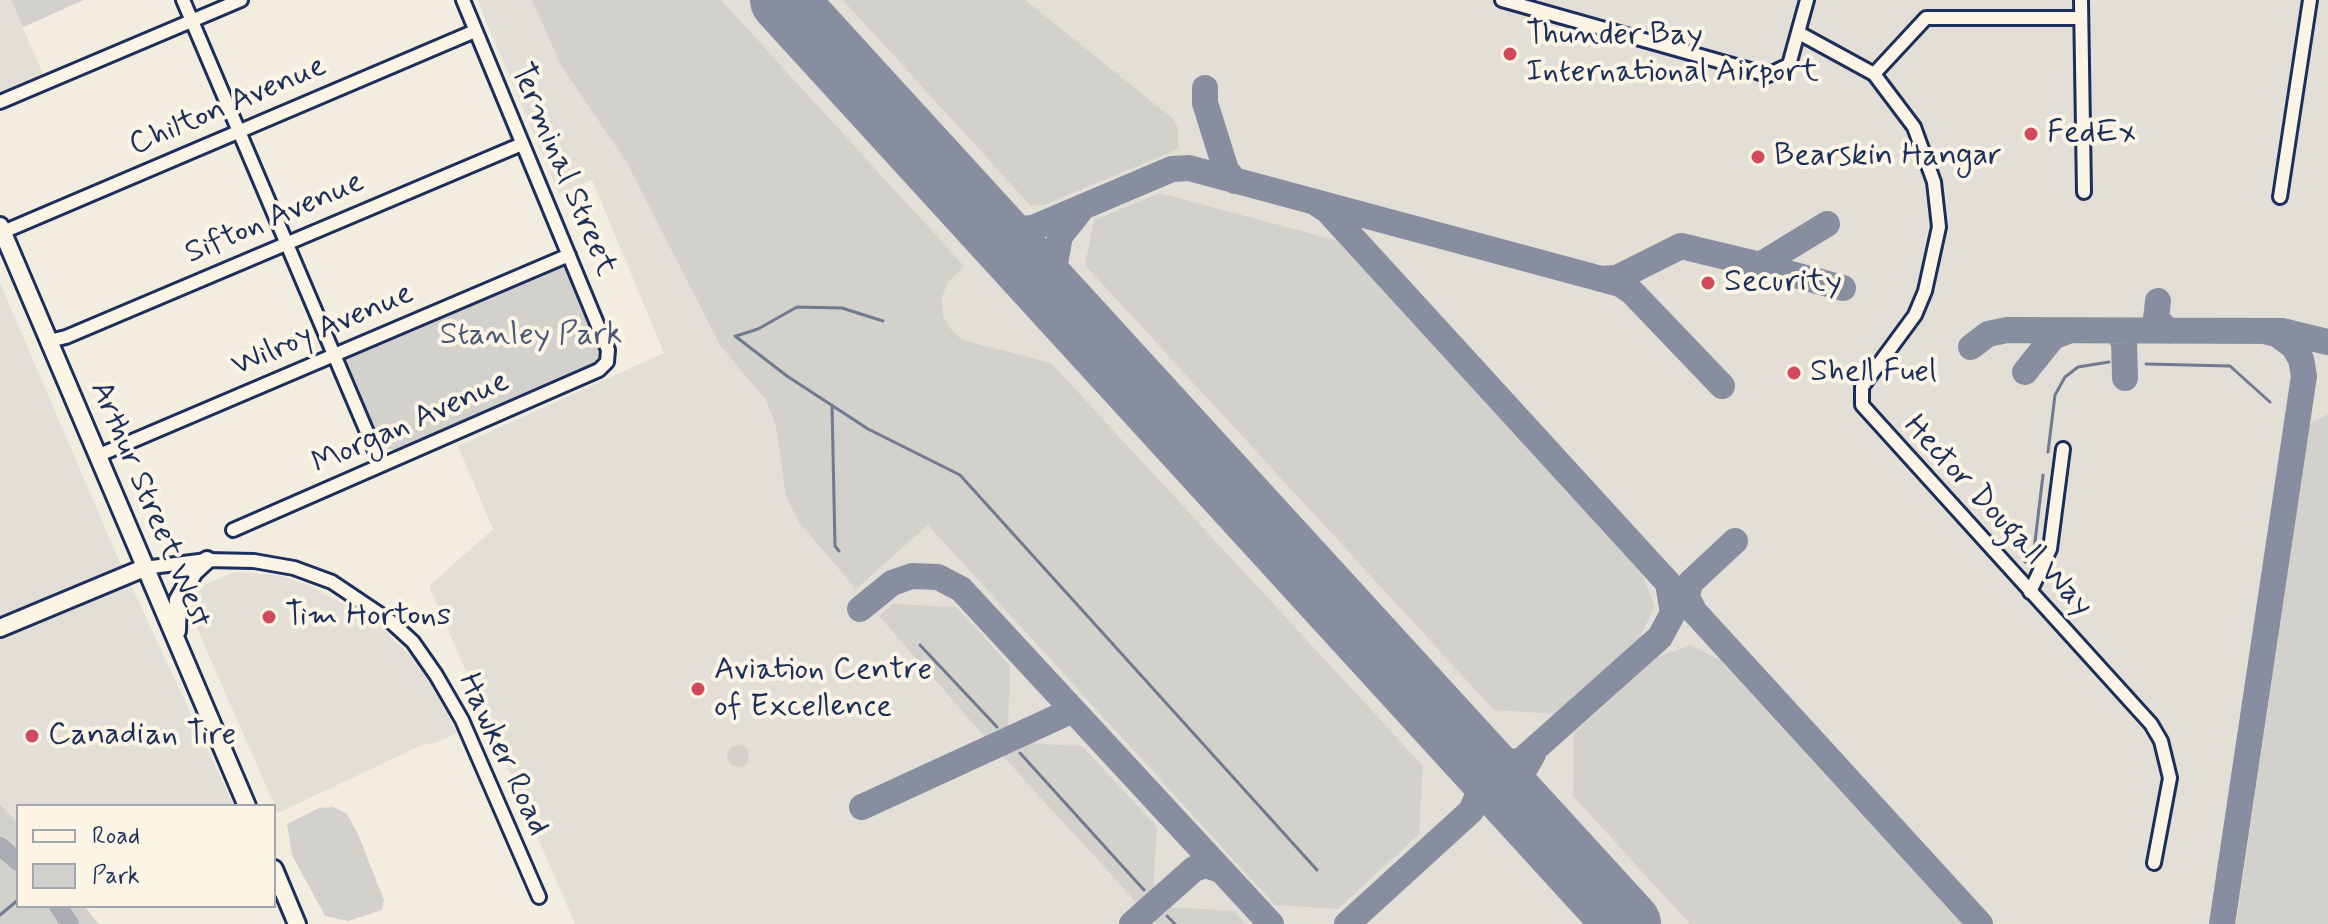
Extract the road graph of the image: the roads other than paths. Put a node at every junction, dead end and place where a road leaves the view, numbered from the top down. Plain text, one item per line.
1 (183, 0) edge
2 (241, 0) edge
3 (463, 0) edge
4 (1502, 0) edge
5 (1807, 0) edge
6 (2081, 0) edge
7 (2310, 0) edge
8 (2080, 18) junction
9 (192, 21) junction
10 (475, 31) junction
11 (1799, 33) junction
12 (1874, 74) junction
13 (0, 102) edge
14 (239, 130) junction
15 (522, 144) junction
16 (2084, 192) dead end
17 (2280, 197) dead end
18 (1, 229) edge
19 (286, 242) junction
20 (569, 255) junction
21 (49, 341) junction
22 (334, 354) junction
23 (607, 362) joint
24 (2063, 449) dead end
25 (97, 456) junction
26 (381, 465) junction
27 (233, 530) dead end
28 (207, 560) junction
29 (144, 568) junction
30 (2030, 592) junction
31 (0, 628) edge
32 (180, 648) junction
33 (246, 804) edge
34 (2154, 863) dead end
35 (276, 874) edge
36 (539, 897) dead end
37 (297, 924) edge

1 - 9 street
2 - 9 street
3 - 10 street, Terminal Street
4 - 11 street
5 - 11 street
6 - 8 street
7 - 17 street
8 - 12 street
8 - 16 street
9 - 13 street
9 - 14 street
10 - 14 street, Chilton Avenue
10 - 15 street, Terminal Street
11 - 12 street
12 - 30 street, Hector Dougall Way
14 - 18 street, Chilton Avenue
14 - 19 street
15 - 19 street, Sifton Avenue
15 - 20 street, Terminal Street
18 - 21 main road, Arthur Street West
19 - 21 street, Sifton Avenue
19 - 22 street
20 - 22 street, Wilroy Avenue
20 - 23 street, Terminal Street
21 - 25 main road, Arthur Street West
22 - 25 street, Wilroy Avenue
22 - 26 street
23 - 26 street, Morgan Avenue
24 - 30 street
25 - 29 main road, Arthur Street West
26 - 27 street, Morgan Avenue
28 - 29 street, Hawker Road
28 - 32 main road
28 - 36 street, Hawker Road
29 - 31 main road
29 - 32 main road, Arthur Street West
30 - 34 street, Hector Dougall Way
32 - 33 main road, Arthur Street West
35 - 37 main road

